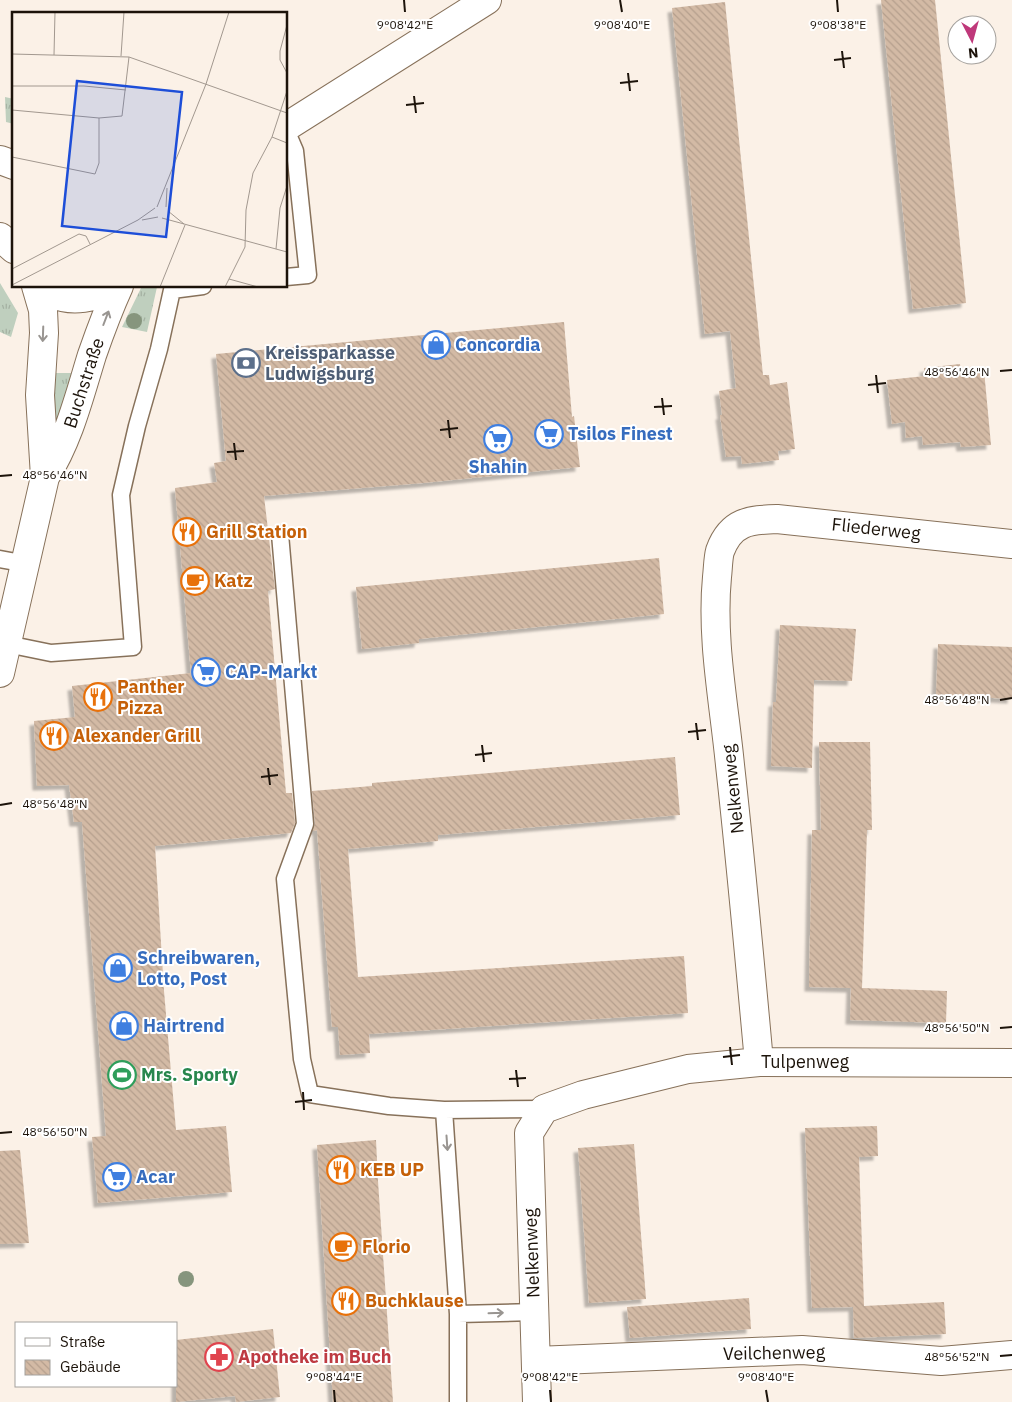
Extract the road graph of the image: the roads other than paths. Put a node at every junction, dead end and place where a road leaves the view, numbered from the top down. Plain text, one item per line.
1 (487, 0) edge
2 (288, 127) edge
3 (288, 134) edge
4 (0, 160) edge
5 (12, 164) edge
6 (0, 237) edge
7 (12, 247) edge
8 (288, 277) edge
9 (38, 288) edge
10 (42, 288) edge
11 (109, 288) edge
12 (118, 288) edge
13 (188, 288) edge
14 (46, 477) junction
15 (741, 523) joint
16 (280, 534) dead end
17 (1012, 544) edge
18 (0, 559) edge
19 (26, 564) junction
20 (7, 644) junction
21 (0, 673) edge
22 (759, 1062) junction
23 (1012, 1063) edge
24 (544, 1109) junction
25 (444, 1110) junction
26 (534, 1312) junction
27 (458, 1314) junction
28 (1012, 1355) edge
29 (536, 1361) junction
30 (458, 1402) edge
31 (537, 1402) edge

1 - 2 street
3 - 8 lane
4 - 5 street
6 - 7 street
9 -> 14 street, Buchstraße
10 - 11 street
14 -> 12 street, Buchstraße
13 - 20 lane
14 - 19 street, Buchstraße
15 - 17 street, Fliederweg
15 - 22 street, Nelkenweg
16 - 25 lane
18 - 19 lane
19 - 20 street, Buchstraße
20 - 21 street, Buchstraße
22 - 23 street, Tulpenweg
22 - 24 street, Tulpenweg
24 - 25 lane
24 - 26 street, Nelkenweg
25 -> 27 lane
27 -> 26 lane
26 - 29 street, Nelkenweg
27 - 30 lane
28 - 29 street, Veilchenweg
29 - 31 street, Nelkenweg

